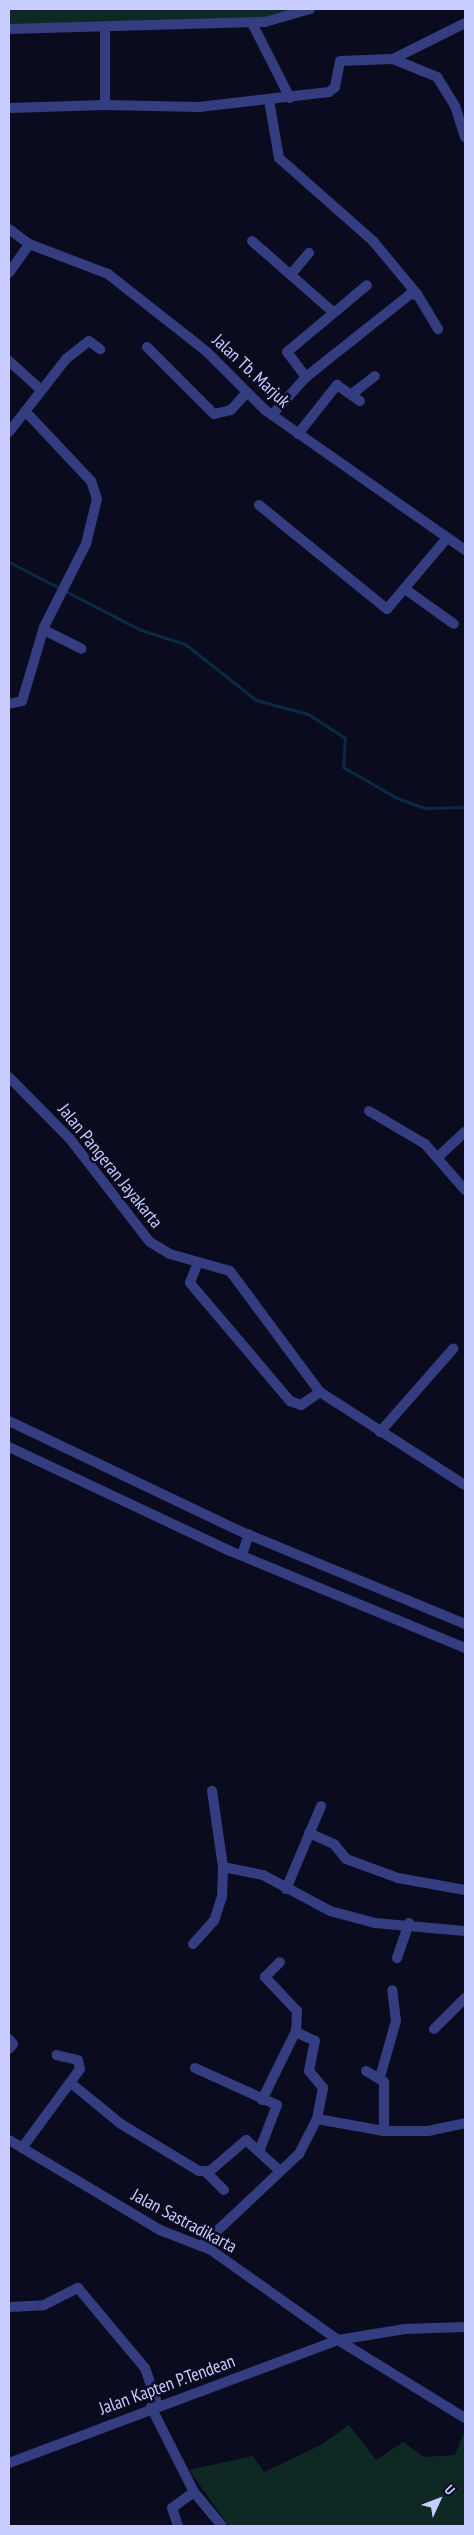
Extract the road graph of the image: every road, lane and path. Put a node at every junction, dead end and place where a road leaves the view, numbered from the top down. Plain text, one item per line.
1 (310, 9) edge
2 (252, 22) junction
3 (465, 24) edge
4 (105, 27) junction
5 (9, 29) edge
6 (393, 59) junction
7 (290, 98) junction
8 (269, 100) junction
9 (105, 105) junction
10 (9, 108) edge
11 (465, 137) edge
12 (9, 229) edge
13 (252, 240) dead end
14 (29, 244) junction
15 (309, 253) dead end
16 (293, 272) junction
17 (9, 273) edge
18 (367, 285) dead end
19 (417, 294) junction
20 (332, 312) junction
21 (438, 329) dead end
22 (147, 347) dead end
23 (100, 349) dead end
24 (9, 361) edge
25 (306, 376) junction
26 (375, 376) dead end
27 (40, 389) junction
28 (247, 392) junction
29 (352, 394) junction
30 (360, 401) dead end
31 (25, 411) junction
32 (272, 415) junction
33 (9, 432) edge
34 (298, 434) junction
35 (259, 505) dead end
36 (447, 538) junction
37 (465, 550) edge
38 (405, 589) junction
39 (454, 624) dead end
40 (44, 630) junction
41 (82, 649) dead end
42 (9, 704) edge
43 (9, 1077) edge
44 (369, 1111) dead end
45 (465, 1132) edge
46 (438, 1157) junction
47 (465, 1190) edge
48 (198, 1262) junction
49 (453, 1349) dead end
50 (320, 1392) junction
51 (9, 1421) edge
52 (380, 1432) junction
53 (9, 1447) edge
54 (465, 1485) edge
55 (245, 1533) junction
56 (242, 1555) junction
57 (465, 1624) edge
58 (465, 1648) edge
59 (212, 1791) dead end
60 (321, 1806) dead end
61 (309, 1833) junction
62 (223, 1867) junction
63 (286, 1889) junction
64 (465, 1890) edge
65 (409, 1923) junction
66 (465, 1932) edge
67 (193, 1944) dead end
68 (397, 1958) dead end
69 (280, 1962) dead end
70 (392, 1990) dead end
71 (465, 1998) edge
72 (434, 2029) dead end
73 (296, 2031) junction
74 (9, 2039) edge
75 (9, 2049) edge
76 (57, 2055) dead end
77 (195, 2068) dead end
78 (366, 2071) dead end
79 (380, 2077) junction
80 (72, 2084) junction
81 (262, 2100) junction
82 (317, 2118) junction
83 (465, 2123) edge
84 (384, 2131) junction
85 (9, 2140) edge
86 (22, 2148) junction
87 (260, 2149) junction
88 (280, 2171) junction
89 (207, 2173) junction
90 (224, 2190) dead end
91 (202, 2245) junction
92 (9, 2307) edge
93 (465, 2327) edge
94 (338, 2340) junction
95 (154, 2406) junction
96 (465, 2418) edge
97 (9, 2463) edge
98 (194, 2492) junction
99 (178, 2526) edge
100 (222, 2526) edge

1 - 2 street
2 - 4 street
2 - 7 street
3 - 6 street
4 - 5 street
4 - 9 street
6 - 7 street
6 - 11 street
7 - 8 street
8 - 9 street
8 - 19 street
9 - 10 street
12 - 14 street, Jalan Tb. Marjuk
13 - 16 street
14 - 17 street
14 - 28 street, Jalan Tb. Marjuk
15 - 16 street
16 - 20 street
18 - 20 street
19 - 21 street
19 - 25 street
20 - 25 street
22 - 28 street
23 - 27 street
24 - 27 street
25 - 32 street
26 - 29 street
27 - 31 street
28 - 32 street, Jalan Tb. Marjuk
29 - 30 street
29 - 34 street
31 - 33 street
31 - 40 street
32 - 34 street, Jalan Tb. Marjuk
34 - 36 street, Jalan Tb. Marjuk
35 - 38 street
36 - 37 street, Jalan Tb. Marjuk
36 - 38 street
38 - 39 street
40 - 41 street
40 - 42 street
43 - 48 street, Jalan Pangeran Jayakarta
44 - 46 street
45 - 46 street
46 - 47 street
48 - 50 street, Jalan Pangeran Jayakarta
48 - 50 street
49 - 52 street
50 - 52 street, Jalan Pangeran Jayakarta
51 - 55 street
52 - 54 street, Jalan Pangeran Jayakarta
53 - 56 street
55 - 56 street
55 - 57 street
56 - 58 street
59 - 62 street
60 - 61 street
61 - 63 street
61 - 64 street
62 - 63 street
62 - 67 street
63 - 65 street
65 - 66 street
65 - 68 street
69 - 73 street
70 - 79 street
71 - 72 street
73 - 81 street
73 - 82 street
74 - 75 street
76 - 80 street
77 - 81 street
78 - 79 street
79 - 84 street
80 - 86 street
80 - 89 street
81 - 87 street
82 - 84 street
82 - 88 street
83 - 84 street
85 - 86 street, Jalan Sastradikarta
86 - 91 street, Jalan Sastradikarta
87 - 88 street
87 - 89 street
88 - 91 street
89 - 90 street
91 - 94 street, Jalan Sastradikarta
92 - 95 street
93 - 94 street, Jalan Kapten P.Tendean
94 - 95 street, Jalan Kapten P.Tendean
94 - 96 street, Jalan Sastradikarta
95 - 97 street, Jalan Kapten P.Tendean
95 - 98 street
98 - 99 street
98 - 100 street

